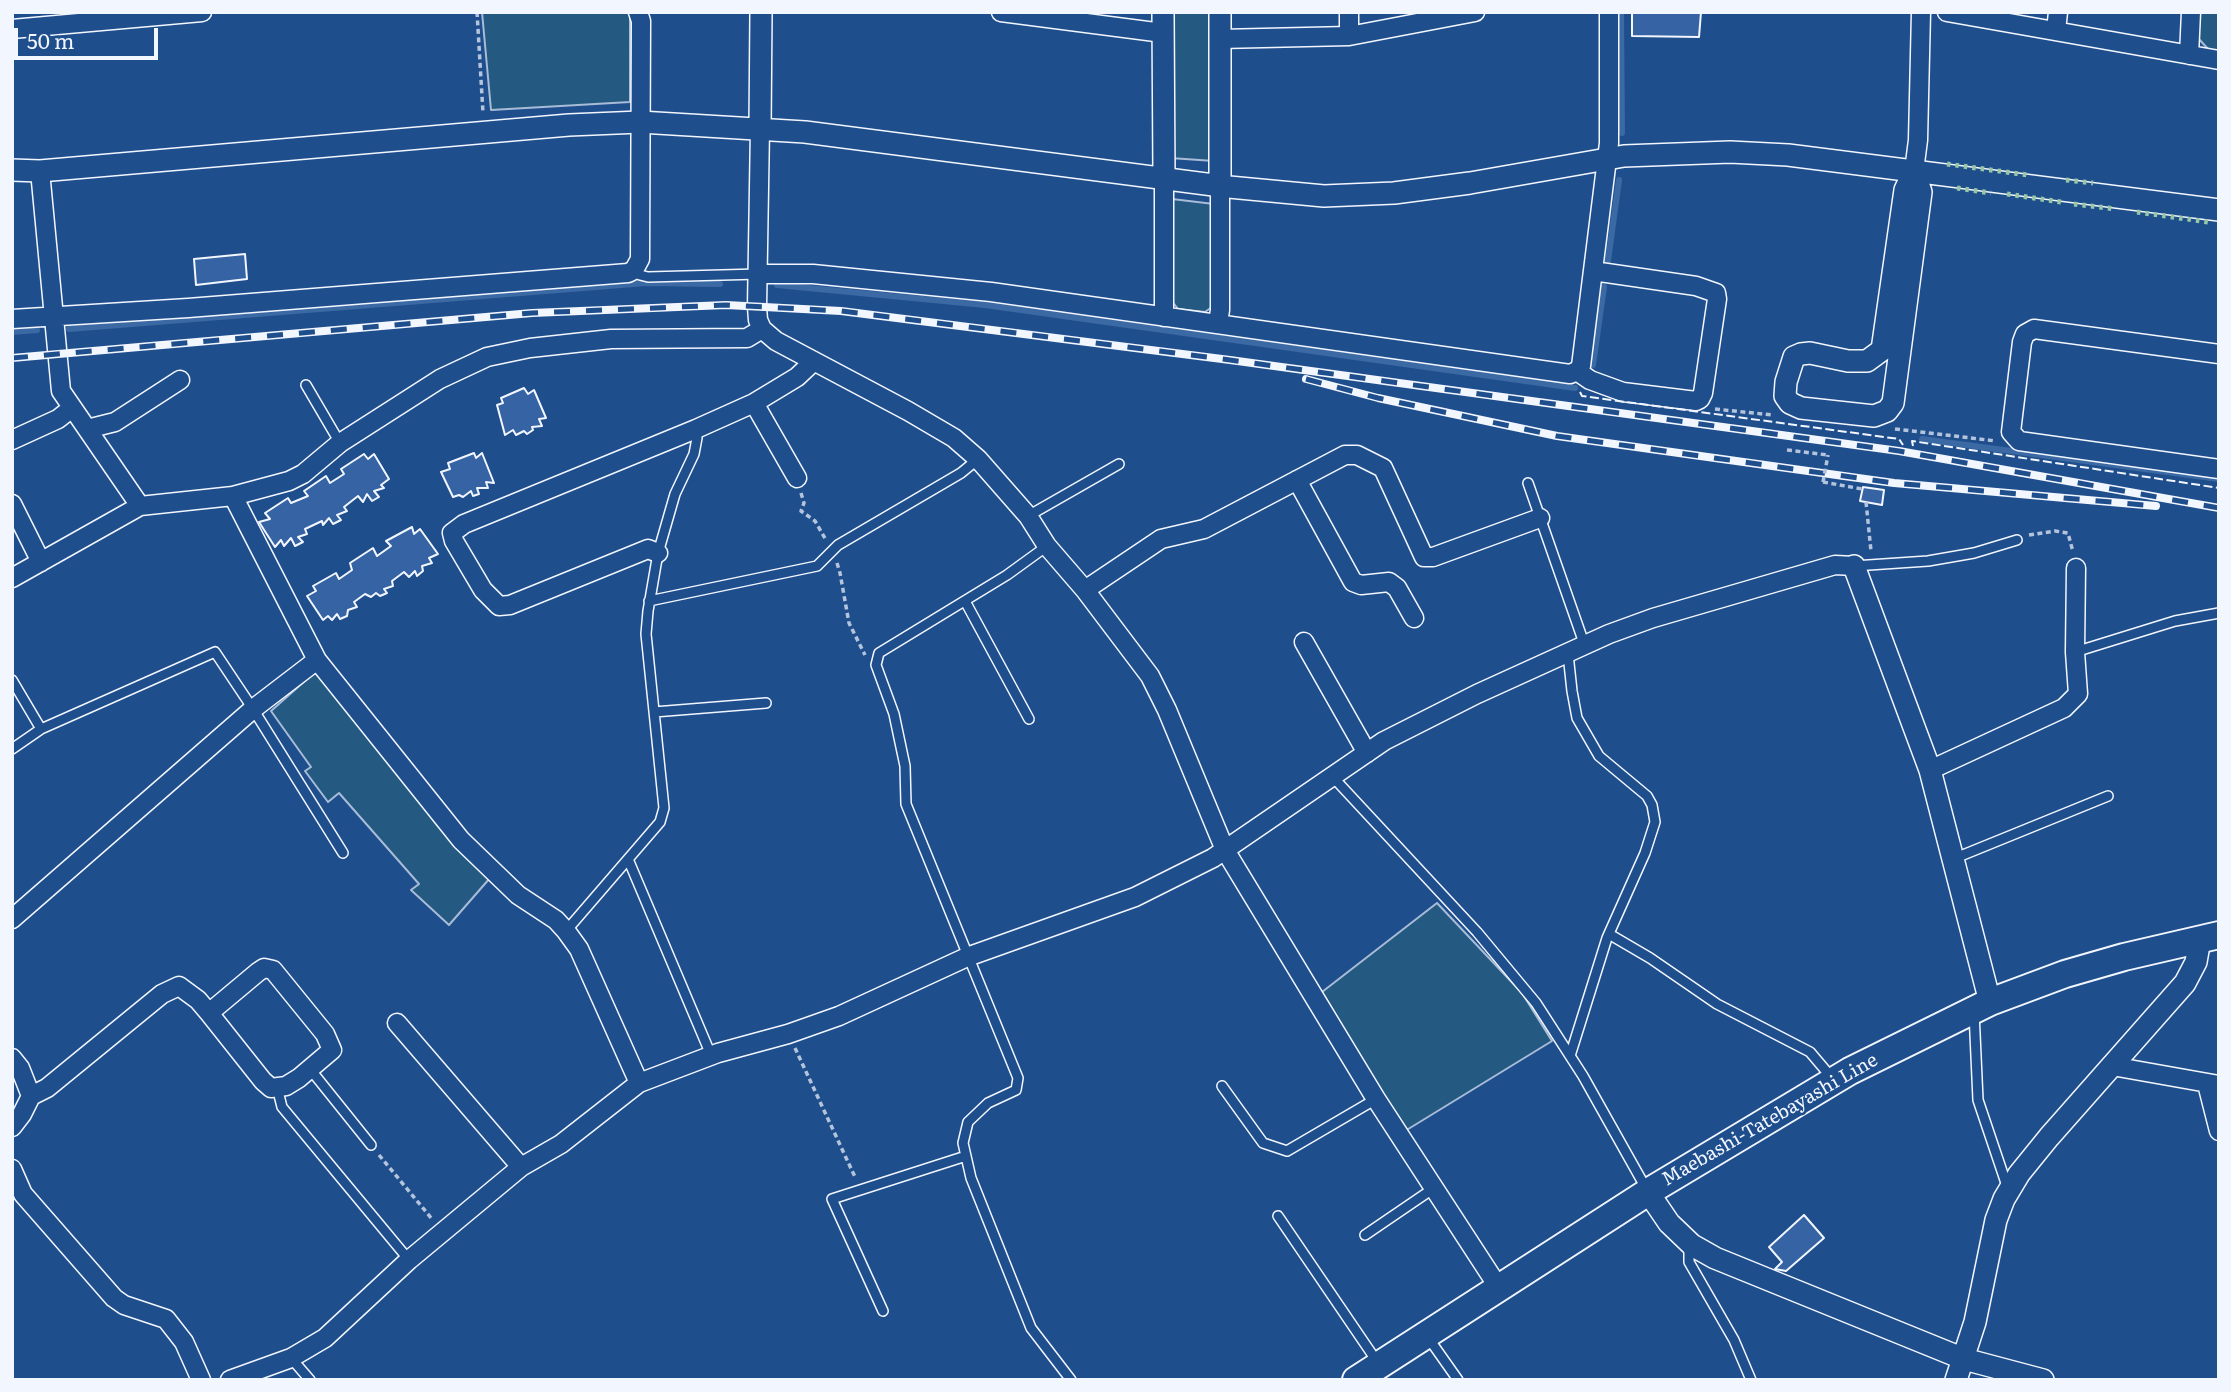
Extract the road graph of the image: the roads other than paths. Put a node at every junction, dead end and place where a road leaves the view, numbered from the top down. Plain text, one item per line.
1 (202, 12) edge
2 (638, 12) edge
3 (761, 12) edge
4 (1001, 12) edge
5 (1220, 12) edge
6 (1349, 12) edge
7 (1475, 12) edge
8 (1609, 12) edge
9 (1921, 12) edge
10 (1947, 12) edge
11 (2058, 12) edge
12 (2191, 12) edge
13 (1032, 14) edge
14 (1163, 23) edge
15 (12, 29) edge
16 (2056, 31) junction
17 (1349, 36) junction
18 (1220, 39) junction
19 (2189, 55) junction
20 (2219, 60) edge
21 (640, 122) junction
22 (760, 128) junction
23 (1608, 158) junction
24 (12, 170) edge
25 (40, 171) junction
26 (1914, 171) junction
27 (1164, 178) junction
28 (1220, 186) junction
29 (2219, 210) edge
30 (634, 270) junction
31 (1593, 271) junction
32 (759, 274) junction
33 (53, 316) junction
34 (1164, 317) junction
35 (12, 319) edge
36 (1218, 323) junction
37 (762, 329) junction
38 (2219, 354) edge
39 (814, 361) junction
40 (1577, 371) junction
41 (180, 380) dead end
42 (306, 385) dead end
43 (754, 403) junction
44 (72, 408) junction
45 (87, 429) junction
46 (696, 429) junction
47 (12, 440) edge
48 (340, 443) junction
49 (978, 459) junction
50 (1119, 464) dead end
51 (2219, 469) edge
52 (797, 478) road end
53 (1297, 480) junction
54 (1528, 483) dead end
55 (233, 496) junction
56 (12, 505) edge
57 (140, 506) junction
58 (1028, 516) junction
59 (1541, 518) junction
60 (2017, 540) road end
61 (1047, 547) junction
62 (658, 553) junction
63 (41, 562) junction
64 (1863, 565) junction
65 (2076, 568) road end
66 (12, 578) edge
67 (1085, 590) junction
68 (649, 601) junction
69 (965, 601) junction
70 (2219, 612) edge
71 (1414, 618) dead end
72 (1304, 642) dead end
73 (1585, 646) junction
74 (2075, 652) junction
75 (1568, 654) junction
76 (317, 660) junction
77 (12, 680) edge
78 (766, 703) dead end
79 (253, 709) junction
80 (654, 712) junction
81 (1029, 719) dead end
82 (41, 729) junction
83 (12, 749) edge
84 (1367, 752) junction
85 (1930, 769) junction
86 (1332, 776) junction
87 (2108, 796) dead end
88 (1225, 850) junction
89 (342, 853) dead end
90 (628, 859) junction
91 (1953, 859) junction
92 (12, 919) edge
93 (566, 930) junction
94 (1609, 934) junction
95 (2209, 937) edge
96 (967, 957) junction
97 (1982, 1006) junction
98 (209, 1013) junction
99 (397, 1023) dead end
100 (711, 1055) junction
101 (1570, 1056) junction
102 (12, 1058) edge
103 (2112, 1066) junction
104 (310, 1069) junction
105 (1834, 1080) junction
106 (639, 1083) junction
107 (2213, 1084) edge
108 (1222, 1086) dead end
109 (277, 1087) junction
110 (31, 1096) junction
111 (1376, 1099) junction
112 (12, 1127) edge
113 (2219, 1131) edge
114 (371, 1145) road end
115 (966, 1157) junction
116 (521, 1167) junction
117 (12, 1168) edge
118 (1434, 1188) junction
119 (2008, 1191) junction
120 (1648, 1192) junction
121 (18, 1197) edge
122 (1278, 1216) dead end
123 (1366, 1234) dead end
124 (1689, 1242) junction
125 (409, 1261) junction
126 (1499, 1288) junction
127 (883, 1311) dead end
128 (1426, 1335) junction
129 (291, 1359) junction
130 (1964, 1359) junction
131 (1380, 1365) junction
132 (201, 1380) edge
133 (230, 1380) edge
134 (310, 1380) edge
135 (1071, 1380) edge
136 (1356, 1380) edge
137 (1458, 1380) edge
138 (1751, 1380) edge
139 (1956, 1380) edge
140 (2043, 1380) edge

1 - 15 street
2 - 21 street
3 - 22 street
4 - 13 street
5 - 18 street
6 - 17 street
7 - 17 street
8 - 23 street
9 - 26 street
10 - 16 street
11 - 16 street
12 - 19 street
13 - 14 street
14 - 27 street
16 - 19 street
17 - 18 street
18 - 28 street
19 - 20 street
21 - 22 street
21 - 25 street
21 - 30 street
22 - 27 street
22 - 32 street
23 - 26 street
23 - 28 street
23 - 31 street
24 - 25 street
25 - 33 street
26 - 26 street
26 - 29 street
27 - 28 street
27 - 34 street
28 - 36 street
30 - 32 lane
30 - 33 street
31 - 40 street
31 - 40 street
32 - 34 street
32 - 37 street
33 - 35 street
33 - 44 street
34 - 36 street
36 - 40 street
37 - 39 street
37 - 48 street
38 - 51 street
39 - 43 street
39 - 49 street
41 - 45 street
42 - 48 lane
43 - 46 street
43 - 52 street
44 - 45 street
44 - 47 street
45 - 57 street
46 - 62 lane
46 - 62 street
48 - 55 street
49 - 58 street
49 - 68 lane
50 - 58 lane
53 - 59 street
53 - 67 street
53 - 71 street
54 - 59 lane
55 - 57 street
55 - 76 street
56 - 63 street
57 - 63 street
58 - 61 street
59 - 73 lane
60 - 64 lane
61 - 67 street
61 - 69 lane
62 - 68 lane
63 - 66 street
64 - 73 street
64 - 85 street
65 - 74 street
67 - 88 street
68 - 80 lane
69 - 81 lane
69 - 96 lane
70 - 74 lane
72 - 84 street
73 - 75 street
74 - 85 street
75 - 84 street
75 - 94 lane
76 - 79 street
76 - 93 street
77 - 82 lane
78 - 80 lane
79 - 82 lane
79 - 89 lane
79 - 92 street
80 - 90 lane
82 - 83 lane
84 - 86 street
85 - 91 street
86 - 88 street
86 - 101 lane
87 - 91 lane
88 - 96 street
88 - 111 street
90 - 93 lane
90 - 100 lane
91 - 97 street
93 - 106 street
94 - 101 lane
94 - 105 lane
95 - 97 main road, Maebashi-Tatebayashi Line
95 - 103 street
96 - 100 street
96 - 115 lane
97 - 105 main road, Maebashi-Tatebayashi Line
97 - 119 lane
98 - 104 street
98 - 109 street
98 - 110 street
99 - 116 street
100 - 106 street
101 - 120 lane
102 - 110 street
103 - 107 street
103 - 119 street
104 - 109 street
104 - 114 lane
105 - 120 main road, Maebashi-Tatebayashi Line
106 - 116 street
107 - 113 street
108 - 111 lane
109 - 125 lane
110 - 112 street
111 - 118 street
115 - 127 lane
115 - 135 lane
116 - 125 street
117 - 121 street
118 - 123 lane
118 - 126 street
119 - 130 street
120 - 124 street
120 - 126 main road, Maebashi-Tatebayashi Line
121 - 132 street
122 - 131 lane
124 - 130 street
124 - 138 lane
125 - 129 street
126 - 128 main road, Maebashi-Tatebayashi Line
128 - 131 main road, Maebashi-Tatebayashi Line
128 - 137 lane
129 - 133 street
129 - 134 lane
130 - 139 street
130 - 140 street
131 - 136 main road, Maebashi-Tatebayashi Line

